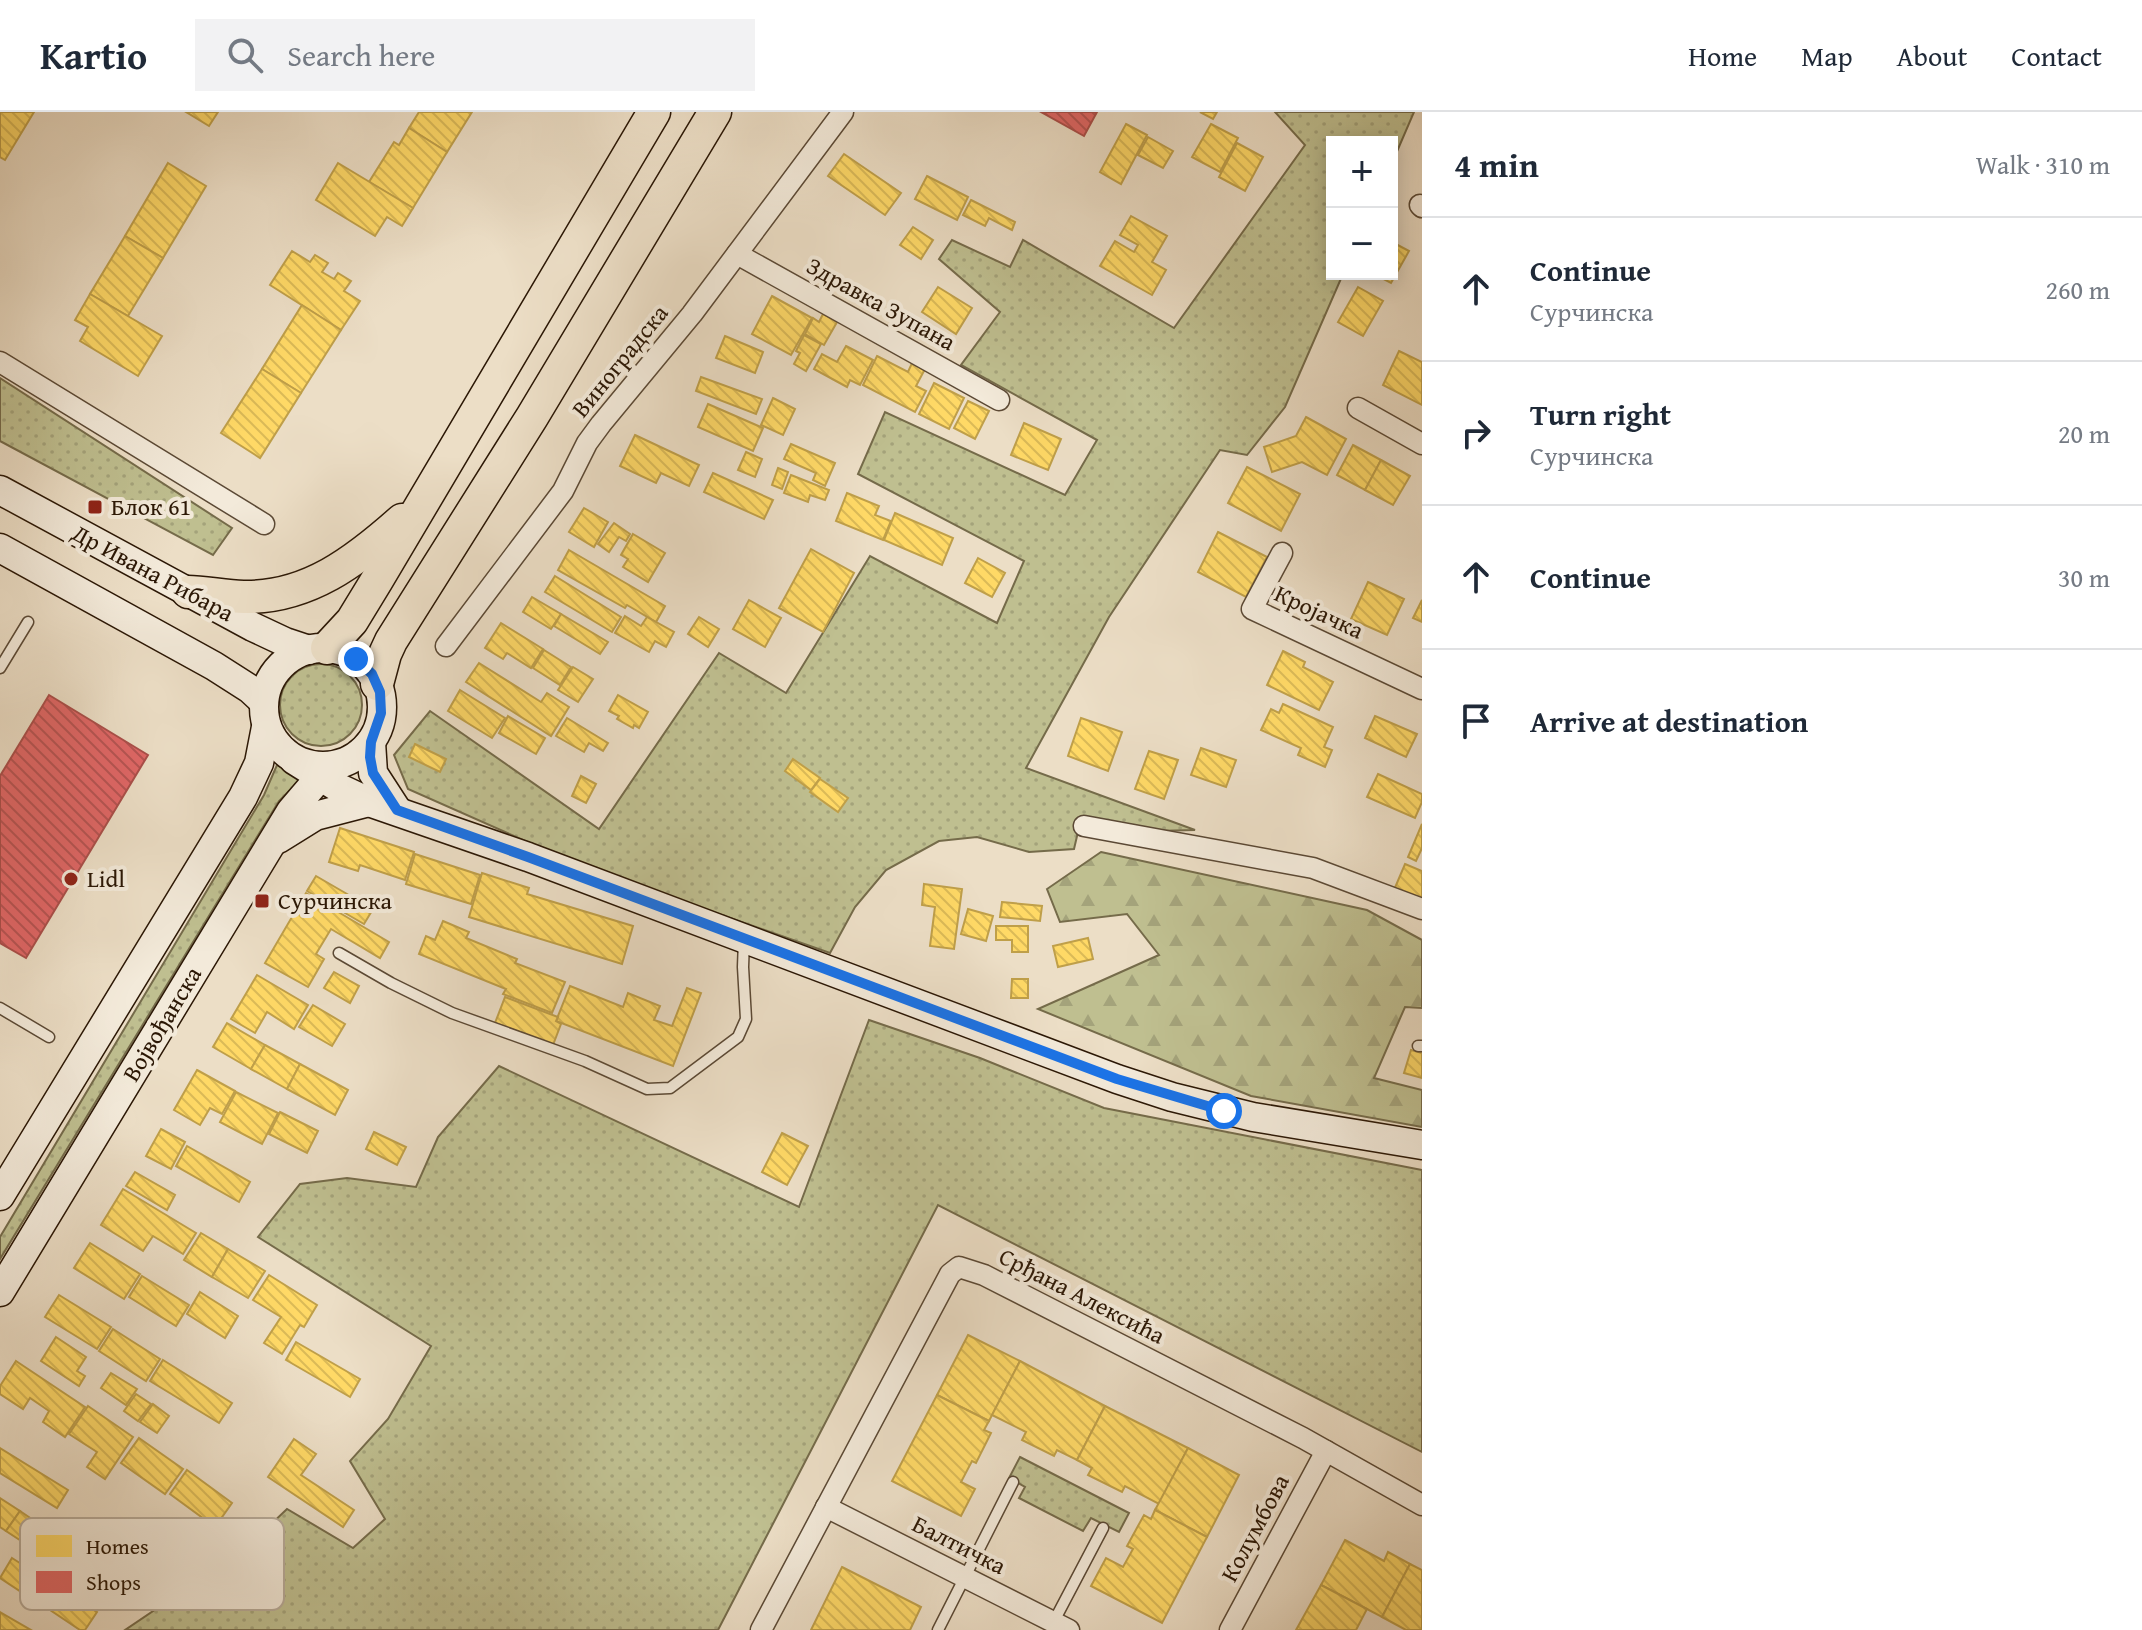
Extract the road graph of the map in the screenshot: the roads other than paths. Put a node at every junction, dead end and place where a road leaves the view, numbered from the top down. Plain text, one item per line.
1 (654, 112) edge
2 (715, 112) edge
3 (843, 112) edge
4 (737, 254) junction
5 (0, 362) edge
6 (999, 400) dead end
7 (1358, 408) dead end
8 (1422, 444) edge
9 (0, 490) edge
10 (422, 503) junction
11 (264, 524) dead end
12 (0, 548) edge
13 (1282, 553) dead end
14 (188, 592) junction
15 (28, 622) dead end
16 (446, 646) dead end
17 (318, 649) junction
18 (0, 668) edge
19 (377, 684) junction
20 (1422, 689) edge
21 (265, 714) junction
22 (371, 742) junction
23 (328, 771) junction
24 (369, 802) junction
25 (397, 810) junction
26 (1084, 826) dead end
27 (270, 844) junction
28 (1422, 909) edge
29 (744, 938) junction
30 (339, 953) dead end
31 (0, 1008) edge
32 (49, 1037) dead end
33 (1422, 1145) edge
34 (0, 1196) edge
35 (0, 1292) edge
36 (1326, 1451) junction
37 (1013, 1482) dead end
38 (1422, 1505) edge
39 (826, 1507) junction
40 (1103, 1528) dead end
41 (965, 1577) junction
42 (1057, 1627) edge
43 (761, 1630) edge
44 (938, 1630) edge
45 (1230, 1630) edge

1 - 10 highway
2 - 19 highway
3 - 4 street, Виноградска
4 - 6 street, Здравка Зупана
4 - 16 street, Виноградска
5 - 11 street
7 - 8 street
9 - 14 main road, Др Ивана Рибара
10 - 14 highway
10 - 17 highway
12 - 21 main road
13 - 20 street, Кројачка
14 - 17 main road, Др Ивана Рибара
15 - 18 lane
17 - 19 main road
17 - 21 main road
19 - 22 main road
21 - 23 main road
21 - 34 main road, Војвођанска
22 - 23 main road
22 - 25 main road
23 - 24 main road
23 - 27 main road, Војвођанска
24 - 25 main road
24 - 27 main road
25 - 29 main road
26 - 28 street
27 - 35 main road, Војвођанска
29 - 30 lane
29 - 33 main road
31 - 32 lane
36 - 38 street, Срђана Алексића
36 - 39 street, Срђана Алексића
36 - 45 street, Колумбова
37 - 41 lane
39 - 41 street, Балтичка
39 - 43 street
40 - 42 lane
41 - 42 street, Балтичка
41 - 44 lane

